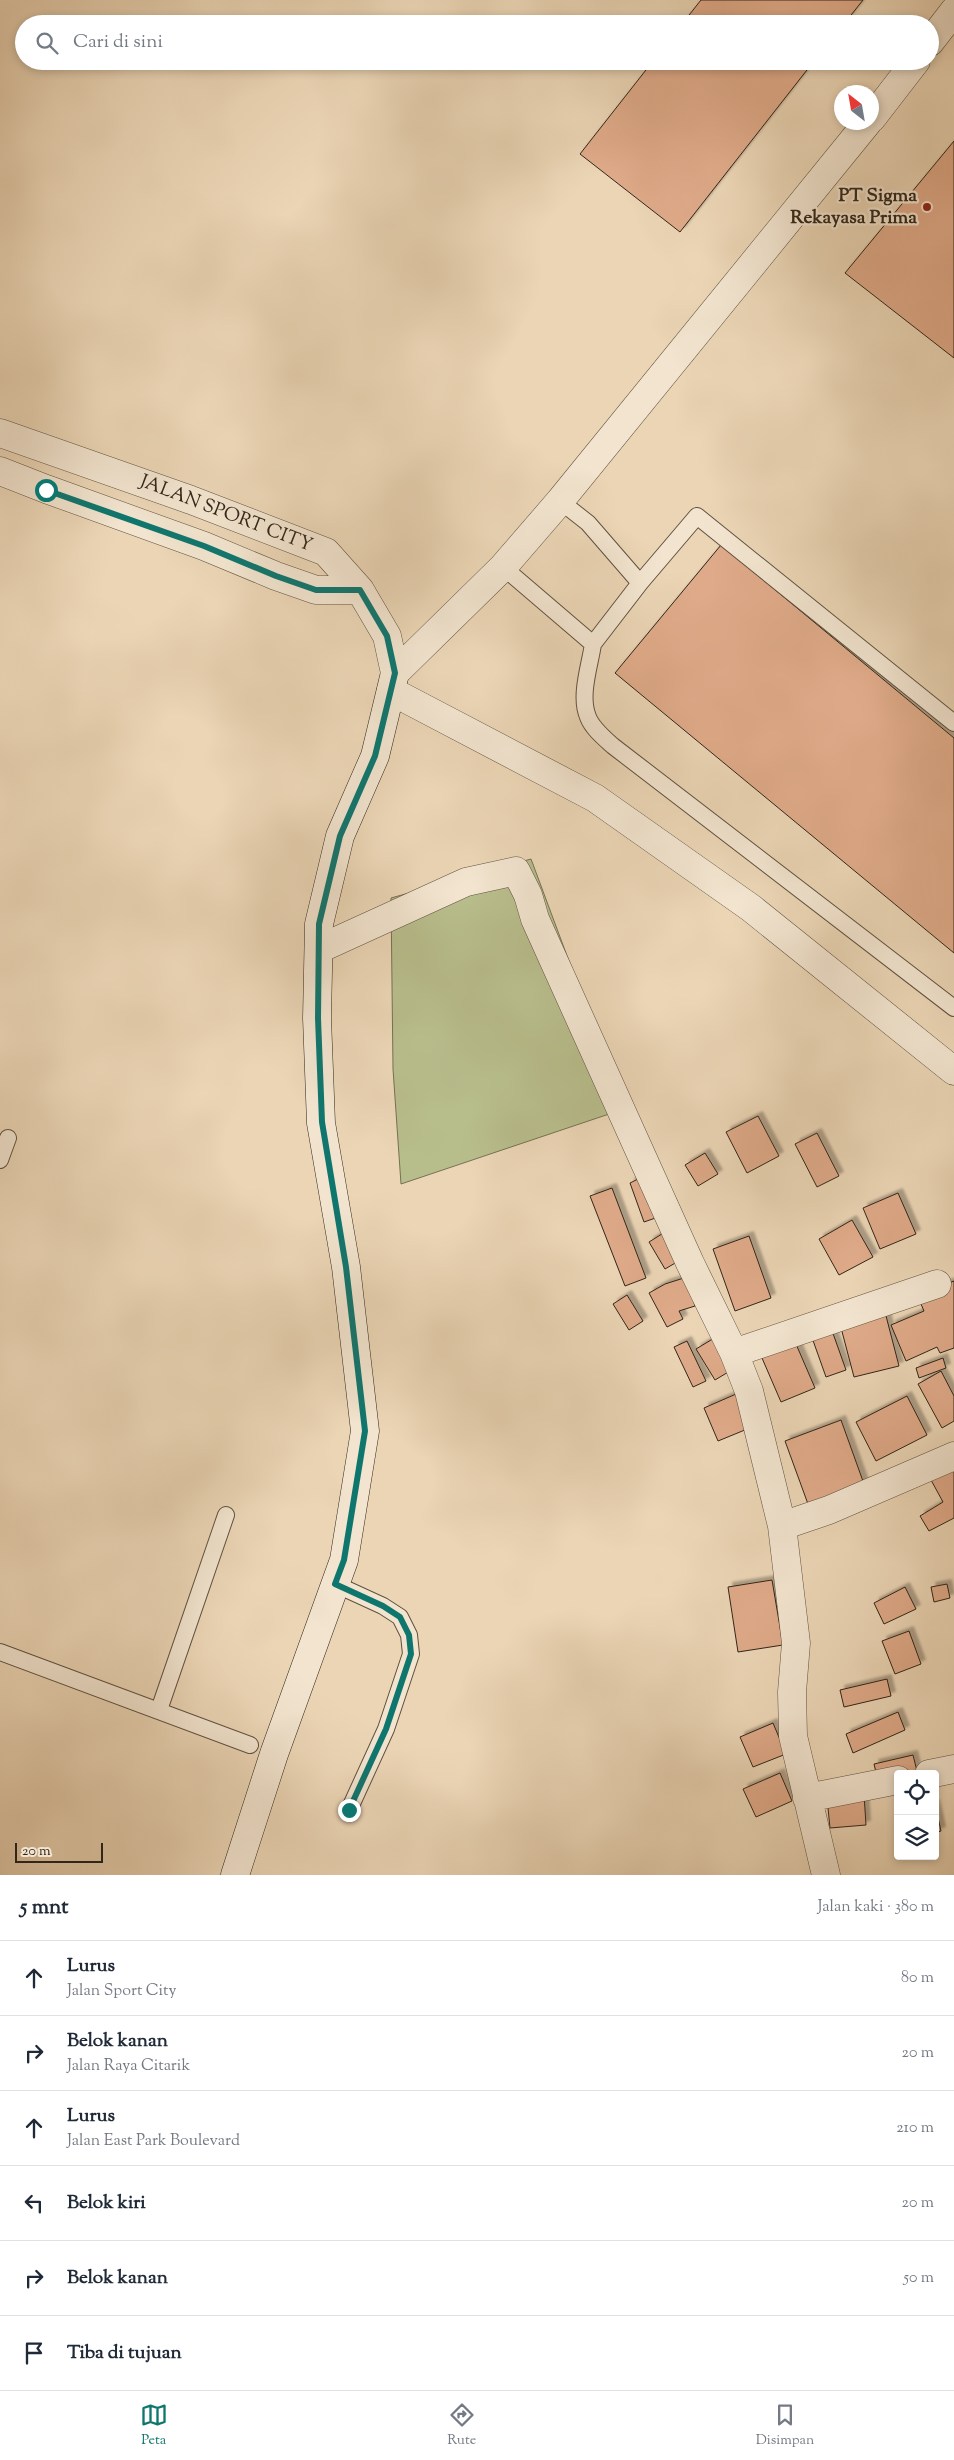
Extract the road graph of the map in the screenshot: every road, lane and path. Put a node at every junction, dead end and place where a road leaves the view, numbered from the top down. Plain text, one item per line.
1 (954, 11) edge
2 (939, 30) edge
3 (909, 70) edge
4 (879, 109) edge
5 (862, 130) edge
6 (0, 433) edge
7 (0, 471) edge
8 (560, 502) junction
9 (503, 567) junction
10 (640, 583) junction
11 (360, 590) junction
12 (593, 644) junction
13 (393, 682) junction
14 (954, 722) edge
15 (319, 949) junction
16 (954, 1008) edge
17 (954, 1071) edge
18 (8, 1138) dead end
19 (0, 1160) edge
20 (937, 1284) dead end
21 (734, 1353) junction
22 (954, 1456) edge
23 (226, 1516) dead end
24 (782, 1526) junction
25 (335, 1584) junction
26 (0, 1652) edge
27 (158, 1710) junction
28 (250, 1745) dead end
29 (954, 1769) edge
30 (939, 1772) edge
31 (894, 1781) edge
32 (807, 1798) junction
33 (349, 1810) dead end
34 (826, 1873) edge
35 (235, 1875) edge

1 - 2 street
3 - 4 street
5 - 8 street
6 - 11 street, JALAN SPORT CITY
7 - 11 street, JALAN SPORT CITY
8 - 9 street
8 - 10 lane
9 - 12 lane
9 - 13 street
10 - 12 lane
10 - 14 lane
11 - 13 street
12 - 16 lane
13 - 15 street
13 - 17 street
15 - 21 street
15 - 25 street
18 - 19 lane
20 - 21 street
21 - 24 street
22 - 24 street
23 - 27 lane
24 - 32 street
25 - 33 lane
25 - 35 street
26 - 27 lane
27 - 28 lane
29 - 30 street
31 - 32 street
32 - 34 street

